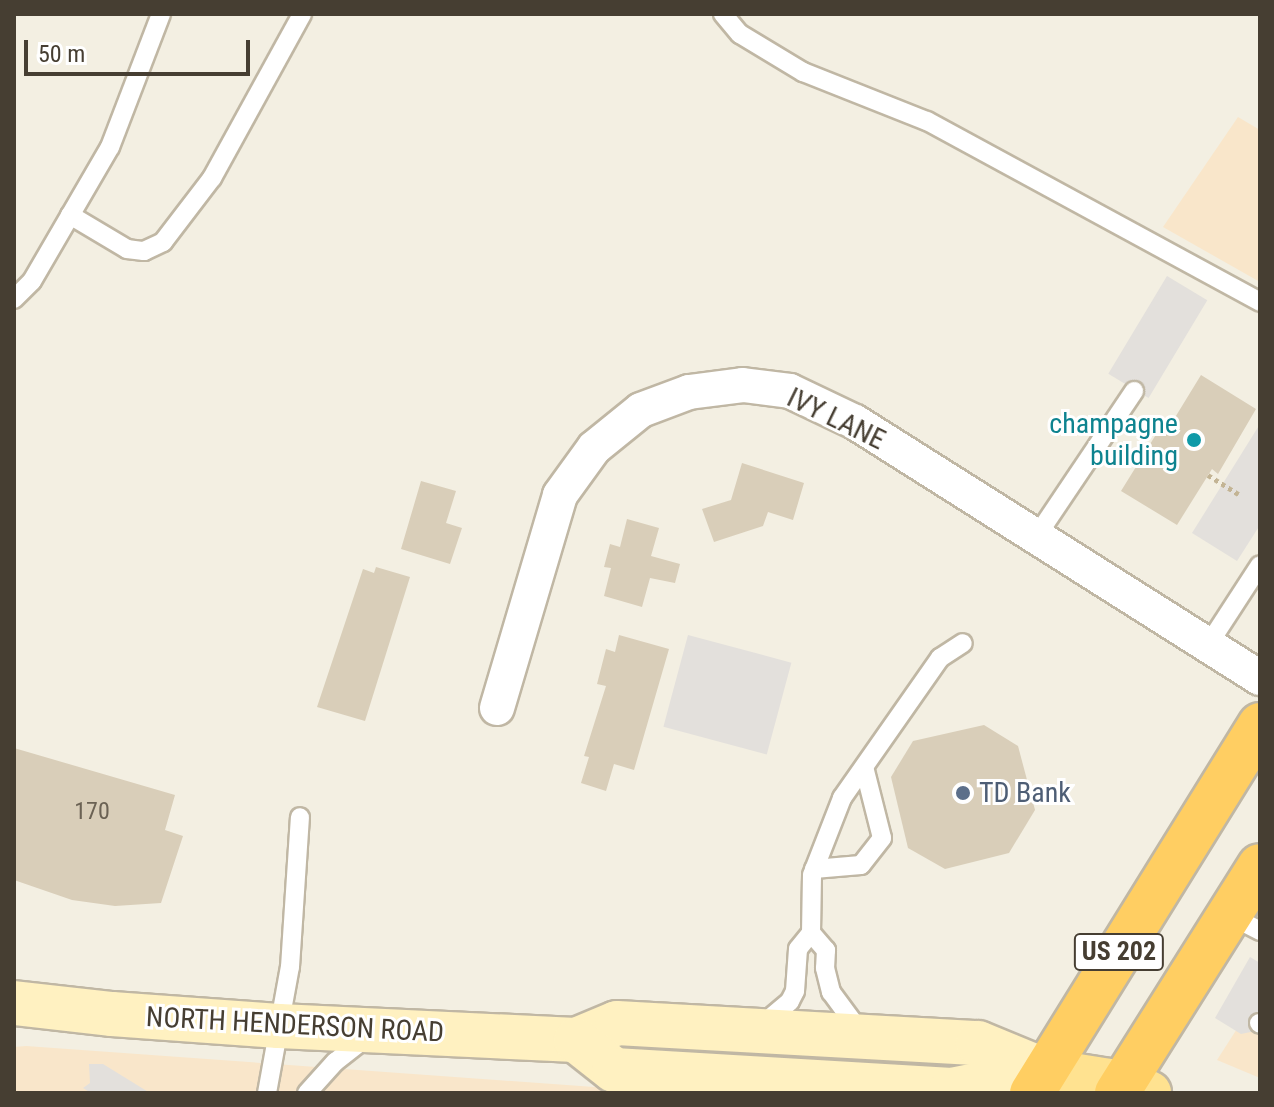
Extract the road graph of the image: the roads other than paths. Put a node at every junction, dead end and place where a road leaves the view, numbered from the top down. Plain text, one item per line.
1 (161, 14) edge
2 (302, 14) edge
3 (723, 14) edge
4 (70, 215) junction
5 (14, 299) edge
6 (1260, 302) edge
7 (1134, 391) dead end
8 (1036, 537) junction
9 (1260, 565) edge
10 (963, 643) dead end
11 (1208, 645) junction
12 (1260, 678) edge
13 (497, 708) dead end
14 (1260, 725) edge
15 (864, 767) junction
16 (300, 817) dead end
17 (1260, 866) edge
18 (814, 869) junction
19 (1245, 923) edge
20 (811, 933) junction
21 (14, 1003) edge
22 (279, 1026) junction
23 (374, 1031) junction
24 (754, 1031) junction
25 (865, 1037) junction
26 (576, 1040) junction
27 (1039, 1082) edge
28 (809, 1087) edge
29 (1130, 1090) edge
30 (267, 1093) edge
31 (307, 1093) edge

1 - 4 lane
2 - 4 lane
3 - 6 lane
4 - 5 lane
7 - 8 lane
8 - 11 street, IVY LANE
8 - 13 street, IVY LANE
9 - 11 lane
10 - 15 lane
11 - 12 street, IVY LANE
14 - 27 highway, US 202
15 - 18 lane
15 - 18 lane
16 - 22 lane
17 - 19 highway, US 202
18 - 20 lane
19 - 29 highway, US 202
20 - 24 lane
20 - 25 lane
21 - 22 main road, NORTH HENDERSON ROAD
22 - 23 main road, NORTH HENDERSON ROAD
22 - 30 lane
23 - 26 main road, NORTH HENDERSON ROAD
23 - 31 lane
24 - 25 main road, NORTH HENDERSON ROAD
24 - 26 main road, NORTH HENDERSON ROAD
25 - 27 main road, NORTH HENDERSON ROAD
26 - 28 main road, NORTH HENDERSON ROAD
27 - 28 main road, NORTH HENDERSON ROAD
27 - 29 main road, NORTH HENDERSON ROAD

